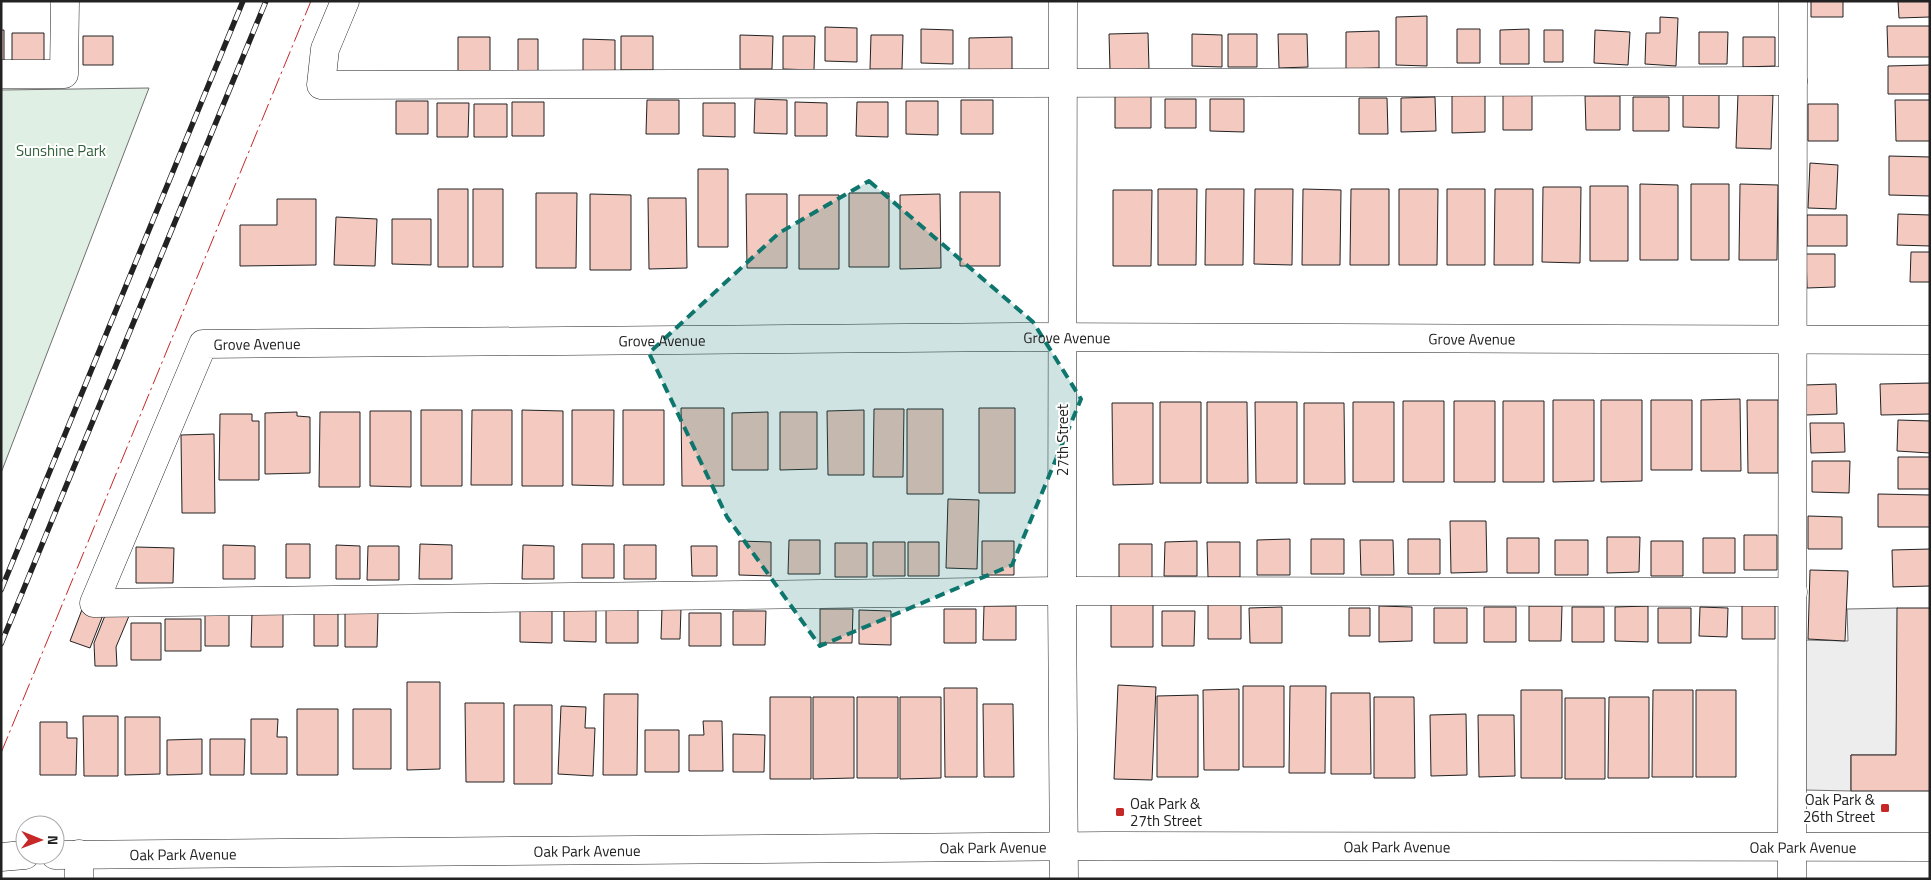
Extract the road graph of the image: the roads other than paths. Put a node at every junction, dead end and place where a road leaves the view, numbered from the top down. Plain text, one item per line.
1 (65, 1) edge
2 (345, 1) edge
3 (1063, 1) edge
4 (1793, 1) edge
5 (1, 74) edge
6 (1793, 81) junction
7 (1064, 83) junction
8 (1062, 338) junction
9 (1793, 338) junction
10 (1930, 340) edge
11 (1062, 591) junction
12 (1793, 592) junction
13 (1063, 847) junction
14 (1792, 847) junction
15 (1930, 847) edge
16 (71, 863) edge
17 (1064, 879) edge
18 (1792, 879) edge

1 - 5 street
2 - 7 street
3 - 7 street, 27th Street
4 - 6 street
6 - 7 street
6 - 9 street
7 - 8 street, 27th Street
8 - 9 street, Grove Avenue
8 - 11 street, 27th Street
8 - 11 street, Grove Avenue
9 - 10 street, Grove Avenue
9 - 12 street
11 - 12 street
11 - 13 street, 27th Street
12 - 14 street
13 - 14 street, Oak Park Avenue
13 - 16 street, Oak Park Avenue
13 - 17 street, 27th Street
14 - 15 street, Oak Park Avenue
14 - 18 street

